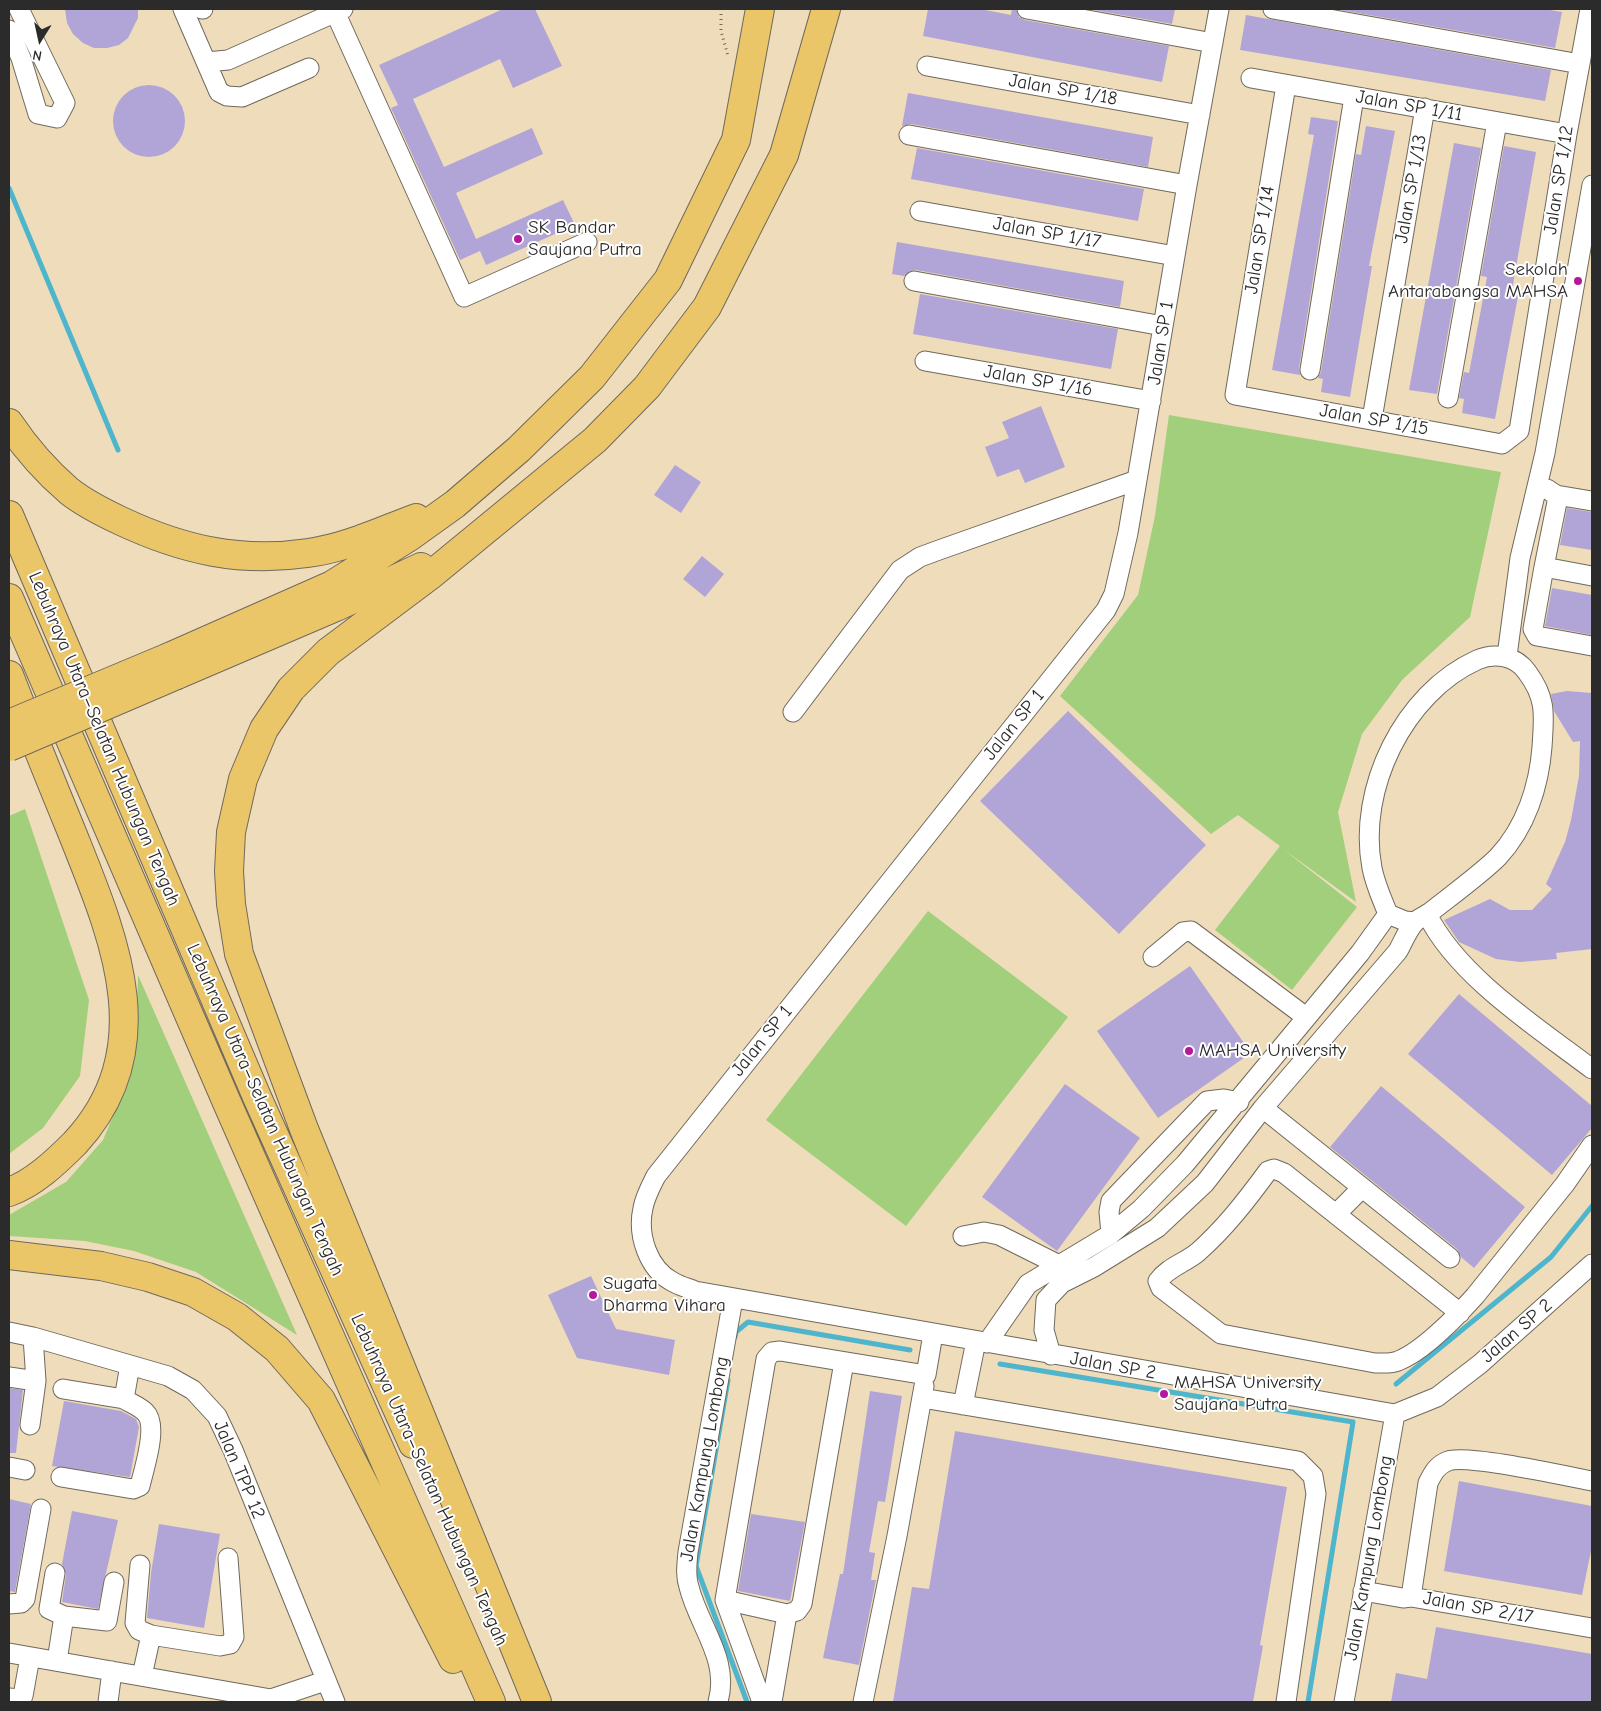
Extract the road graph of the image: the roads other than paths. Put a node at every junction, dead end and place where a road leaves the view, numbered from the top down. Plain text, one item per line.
1 (19, 9) edge
2 (183, 9) edge
3 (760, 9) edge
4 (826, 9) edge
5 (1027, 9) edge
6 (1219, 9) edge
7 (1273, 9) edge
8 (1590, 9) edge
9 (339, 11) edge
10 (9, 30) edge
11 (1213, 43) junction
12 (206, 62) junction
13 (1580, 64) junction
14 (926, 66) dead end
15 (309, 68) dead end
16 (1251, 78) dead end
17 (1286, 84) junction
18 (1354, 97) junction
19 (1425, 108) junction
20 (1200, 115) junction
21 (1497, 122) junction
22 (1566, 134) junction
23 (909, 135) dead end
24 (1187, 185) junction
25 (1592, 185) edge
26 (920, 211) dead end
27 (587, 242) dead end
28 (1175, 256) junction
29 (914, 281) dead end
30 (1164, 326) junction
31 (925, 361) dead end
32 (1310, 370) dead end
33 (1235, 395) joint
34 (1448, 398) dead end
35 (1151, 401) junction
36 (1372, 419) junction
37 (9, 423) edge
38 (1511, 438) joint
39 (1137, 480) junction
40 (1536, 488) junction
41 (1556, 495) junction
42 (1592, 501) edge
43 (454, 504) junction
44 (9, 515) edge
45 (461, 548) junction
46 (1544, 567) junction
47 (1592, 576) edge
48 (9, 598) edge
49 (1592, 646) edge
50 (1507, 656) junction
51 (173, 666) junction
52 (9, 675) edge
53 (793, 712) dead end
54 (9, 724) edge
55 (9, 747) edge
56 (1388, 914) junction
57 (1421, 918) junction
58 (1154, 956) dead end
59 (1306, 1017) junction
60 (1592, 1069) edge
61 (1239, 1102) junction
62 (1263, 1108) junction
63 (1592, 1145) edge
64 (1362, 1188) junction
65 (9, 1192) edge
66 (1336, 1214) junction
67 (1111, 1234) junction
68 (963, 1236) dead end
69 (9, 1255) edge
70 (1450, 1258) dead end
71 (1592, 1264) edge
72 (1059, 1265) junction
73 (733, 1298) junction
74 (1460, 1313) junction
75 (9, 1332) edge
76 (933, 1334) junction
77 (32, 1337) junction
78 (982, 1342) junction
79 (1051, 1355) junction
80 (844, 1362) junction
81 (130, 1365) junction
82 (926, 1375) junction
83 (9, 1377) edge
84 (36, 1381) junction
85 (63, 1389) dead end
86 (922, 1398) junction
87 (124, 1399) junction
88 (963, 1405) junction
89 (1395, 1414) junction
90 (30, 1425) dead end
91 (62, 1477) dead end
92 (1592, 1481) edge
93 (41, 1509) dead end
94 (228, 1558) dead end
95 (140, 1566) dead end
96 (55, 1573) dead end
97 (114, 1582) dead end
98 (1363, 1591) junction
99 (1411, 1597) junction
100 (725, 1600) junction
101 (9, 1604) edge
102 (787, 1614) junction
103 (64, 1616) junction
104 (1592, 1628) edge
105 (151, 1635) junction
106 (9, 1653) edge
107 (30, 1657) junction
108 (57, 1661) junction
109 (112, 1671) junction
110 (142, 1676) junction
111 (325, 1681) junction
112 (200, 1694) edge
113 (9, 1698) edge
114 (271, 1701) edge
115 (108, 1702) edge
116 (335, 1702) edge
117 (476, 1702) edge
118 (491, 1702) edge
119 (528, 1702) edge
120 (537, 1702) edge
121 (718, 1702) edge
122 (762, 1702) edge
123 (772, 1702) edge
124 (863, 1702) edge
125 (1286, 1702) edge
126 (1344, 1702) edge

1 - 10 street
2 - 12 street
3 - 43 highway
4 - 45 highway
5 - 11 street
6 - 11 street, Jalan SP 1
7 - 13 street
8 - 13 street, Jalan SP 1/12
9 - 12 street
9 - 27 street
11 - 20 street, Jalan SP 1
12 - 15 street
13 - 22 street, Jalan SP 1/12
14 - 20 street, Jalan SP 1/18
16 - 17 street, Jalan SP 1/11
17 - 18 street, Jalan SP 1/11
17 - 33 street, Jalan SP 1/14
18 - 19 street, Jalan SP 1/11
18 - 32 street
19 - 21 street, Jalan SP 1/11
19 - 36 street, Jalan SP 1/13
20 - 24 street, Jalan SP 1
21 - 22 street, Jalan SP 1/11
21 - 34 street
22 - 38 street, Jalan SP 1/12
23 - 24 street
24 - 28 street, Jalan SP 1
25 - 40 street
26 - 28 street, Jalan SP 1/17
28 - 30 street, Jalan SP 1
29 - 30 street
30 - 35 street, Jalan SP 1
31 - 35 street, Jalan SP 1/16
33 - 36 street, Jalan SP 1/15
35 - 39 street, Jalan SP 1
36 - 38 street, Jalan SP 1/15
37 - 43 highway
39 - 53 street
39 - 73 street, Jalan SP 1
40 - 41 street
40 - 50 street
41 - 42 street
41 - 46 street
43 - 51 highway
44 - 119 highway, Lebuhraya Utara–Selatan Hubungan Tengah
45 - 51 highway
45 - 120 highway
46 - 47 street
46 - 49 street
48 - 118 highway, Lebuhraya Utara–Selatan Hubungan Tengah
50 - 56 street
50 - 57 street
51 - 54 highway, bridge
51 - 55 highway, bridge
52 - 65 highway
56 - 57 street
56 - 59 street
57 - 60 street
57 - 62 street
58 - 59 street
59 - 61 street
61 - 67 street
61 - 67 street
62 - 64 street
62 - 79 street
63 - 74 street
64 - 66 street
64 - 70 street
66 - 74 street
66 - 74 street
67 - 72 street
68 - 72 street
69 - 117 highway
71 - 89 street, Jalan SP 2
72 - 78 street
73 - 76 street, Jalan SP 2
73 - 121 street, Jalan Kampung Lombong
75 - 77 street, Jalan TPP 12
76 - 78 street, Jalan SP 2
76 - 82 street
77 - 81 street, Jalan TPP 12
77 - 84 street
78 - 79 street, Jalan SP 2
78 - 88 street
79 - 89 street, Jalan SP 2
80 - 82 street
80 - 100 street
80 - 102 street
81 - 87 street
81 - 111 street, Jalan TPP 12
82 - 86 street
83 - 84 street
84 - 90 street
85 - 87 street
86 - 88 street
86 - 124 street
87 - 91 street
88 - 125 street
89 - 98 street, Jalan Kampung Lombong
92 - 99 street
93 - 101 street
94 - 105 street
95 - 105 street
96 - 103 street
97 - 103 street
98 - 99 street, Jalan SP 2/17
98 - 126 street, Jalan Kampung Lombong
99 - 104 street, Jalan SP 2/17
100 - 102 street
100 - 122 street
102 - 123 street
103 - 108 street
105 - 110 street
106 - 107 street
107 - 108 street
107 - 113 street
108 - 109 street
109 - 110 street
109 - 115 street
110 - 112 street
111 - 114 street
111 - 116 street, Jalan TPP 12
112 - 114 street

